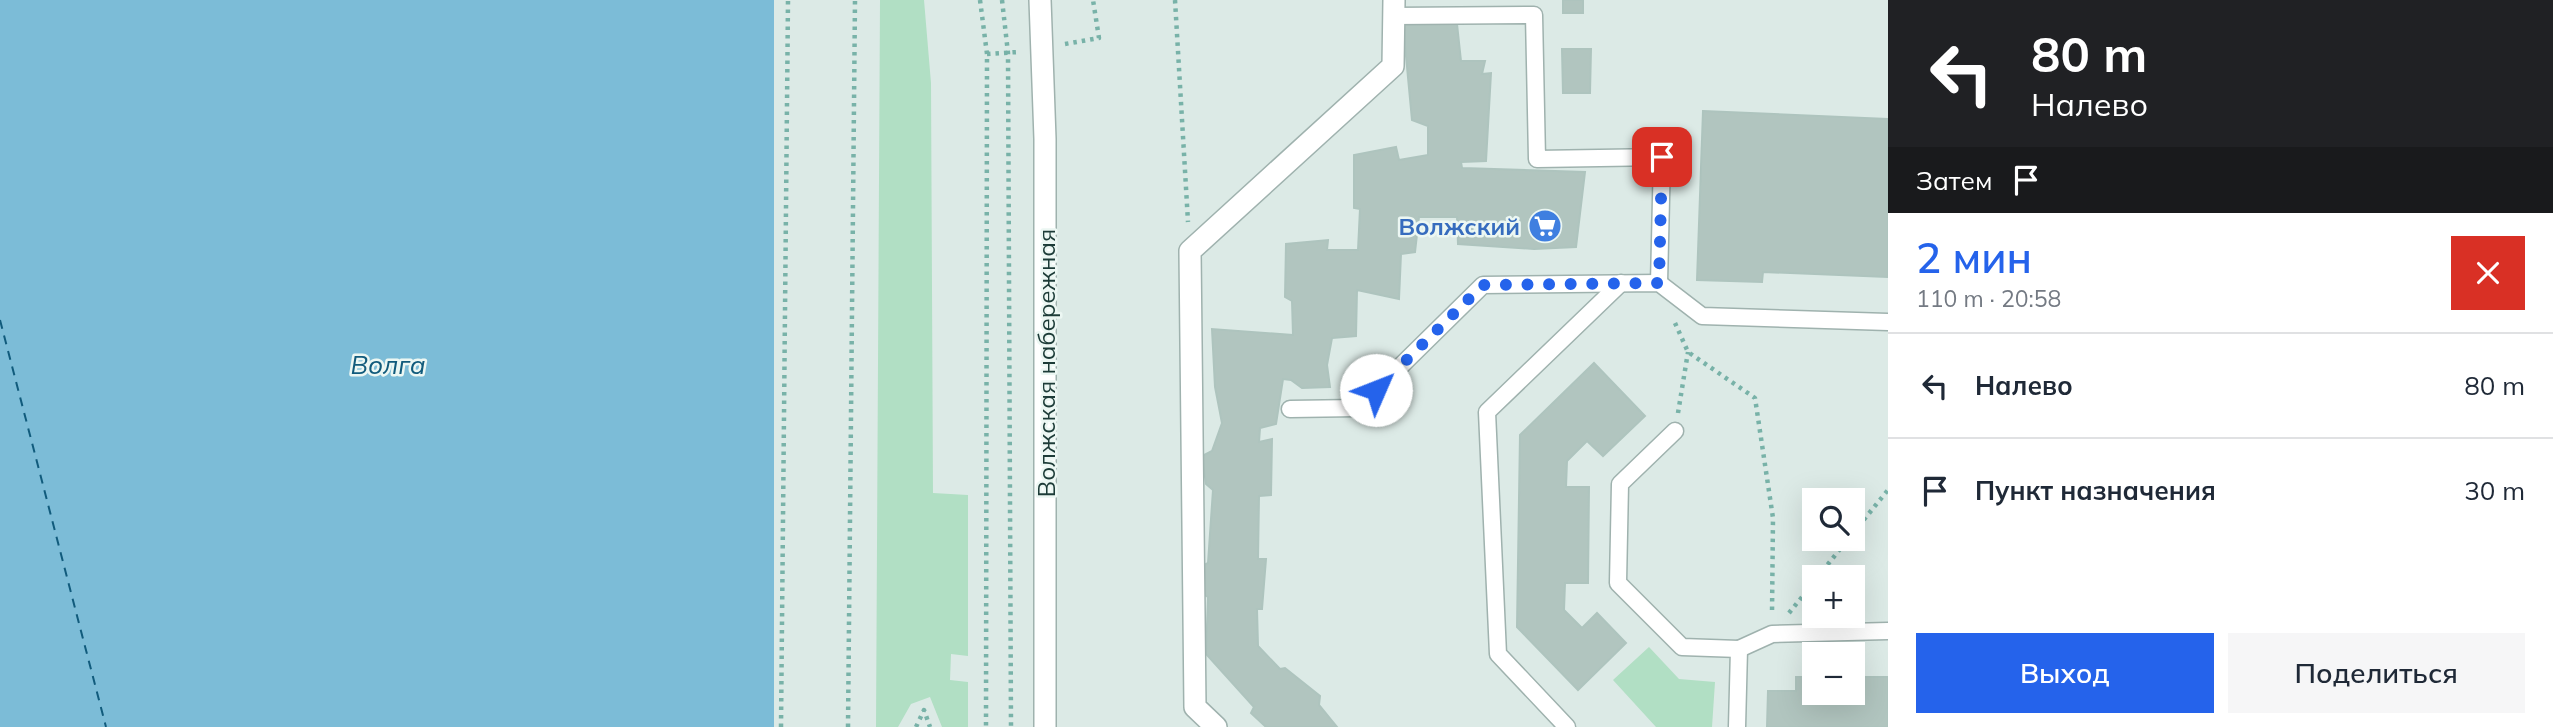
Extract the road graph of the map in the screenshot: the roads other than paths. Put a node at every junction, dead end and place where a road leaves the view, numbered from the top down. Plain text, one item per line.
1 (1040, 0) edge
2 (1394, 8) edge
3 (1621, 283) junction
4 (1659, 283) junction
5 (1888, 323) edge
6 (1290, 409) dead end
7 (1675, 431) road end
8 (1888, 631) edge
9 (1739, 649) junction
10 (1045, 727) edge
11 (1216, 727) edge
12 (1567, 727) edge
13 (1737, 727) edge

1 - 10 street, Волжская набережная
2 - 4 lane
2 - 11 street
3 - 4 lane
3 - 6 lane
3 - 12 lane
4 - 5 lane
7 - 9 lane
8 - 9 lane
9 - 13 lane

